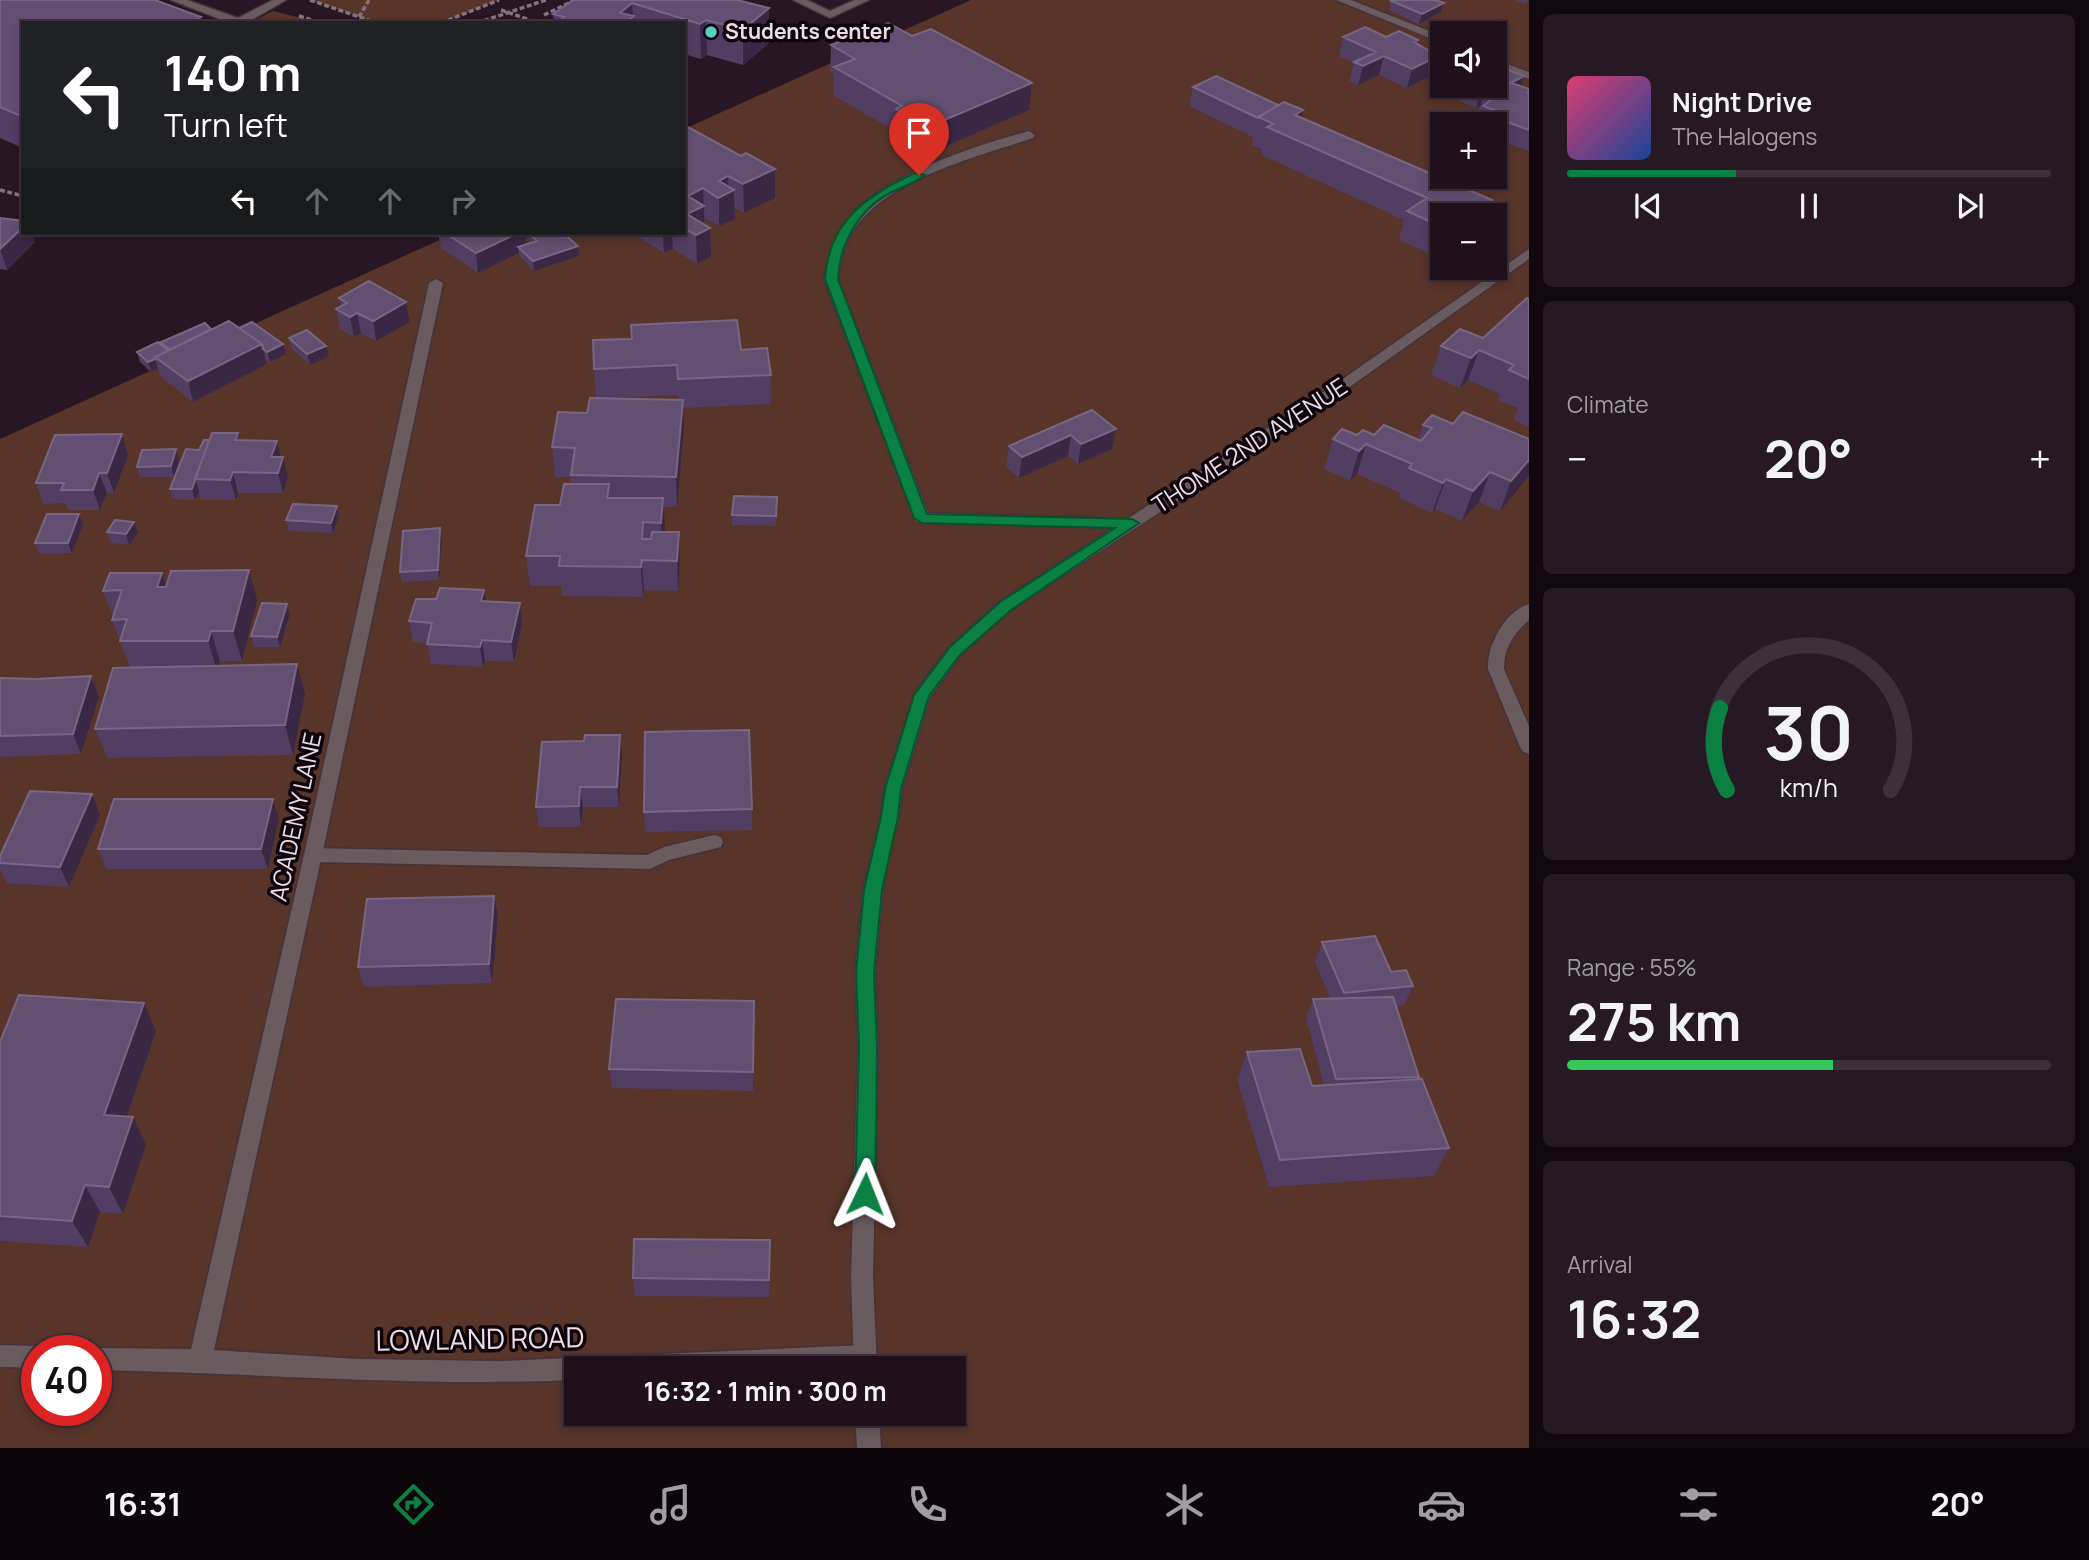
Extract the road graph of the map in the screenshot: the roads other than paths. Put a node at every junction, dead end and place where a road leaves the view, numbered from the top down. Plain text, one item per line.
1 (176, 0) edge
2 (281, 0) edge
3 (798, 0) edge
4 (864, 0) edge
5 (1341, 0) edge
6 (236, 21) edge
7 (241, 21) edge
8 (1430, 35) edge
9 (1507, 67) edge
10 (1529, 76) edge
11 (1029, 135) dead end
12 (1529, 253) edge
13 (436, 284) dead end
14 (1132, 523) junction
15 (1529, 610) edge
16 (1529, 747) edge
17 (714, 842) dead end
18 (313, 855) junction
19 (0, 1356) edge
20 (864, 1356) edge
21 (21, 1357) edge
22 (112, 1359) edge
23 (200, 1361) junction
24 (564, 1370) edge
25 (868, 1426) edge
26 (869, 1448) edge

1 - 6 street
2 - 7 street
3 - 4 street
5 - 8 street
9 - 10 street
11 - 14 street
12 - 14 street, THOME 2ND AVENUE
13 - 18 street, ACADEMY LANE
14 - 20 street, THOME 2ND AVENUE
15 - 16 street
17 - 18 street
18 - 23 street, ACADEMY LANE
19 - 21 street
22 - 23 street, LOWLAND ROAD
23 - 24 street, LOWLAND ROAD
25 - 26 street

